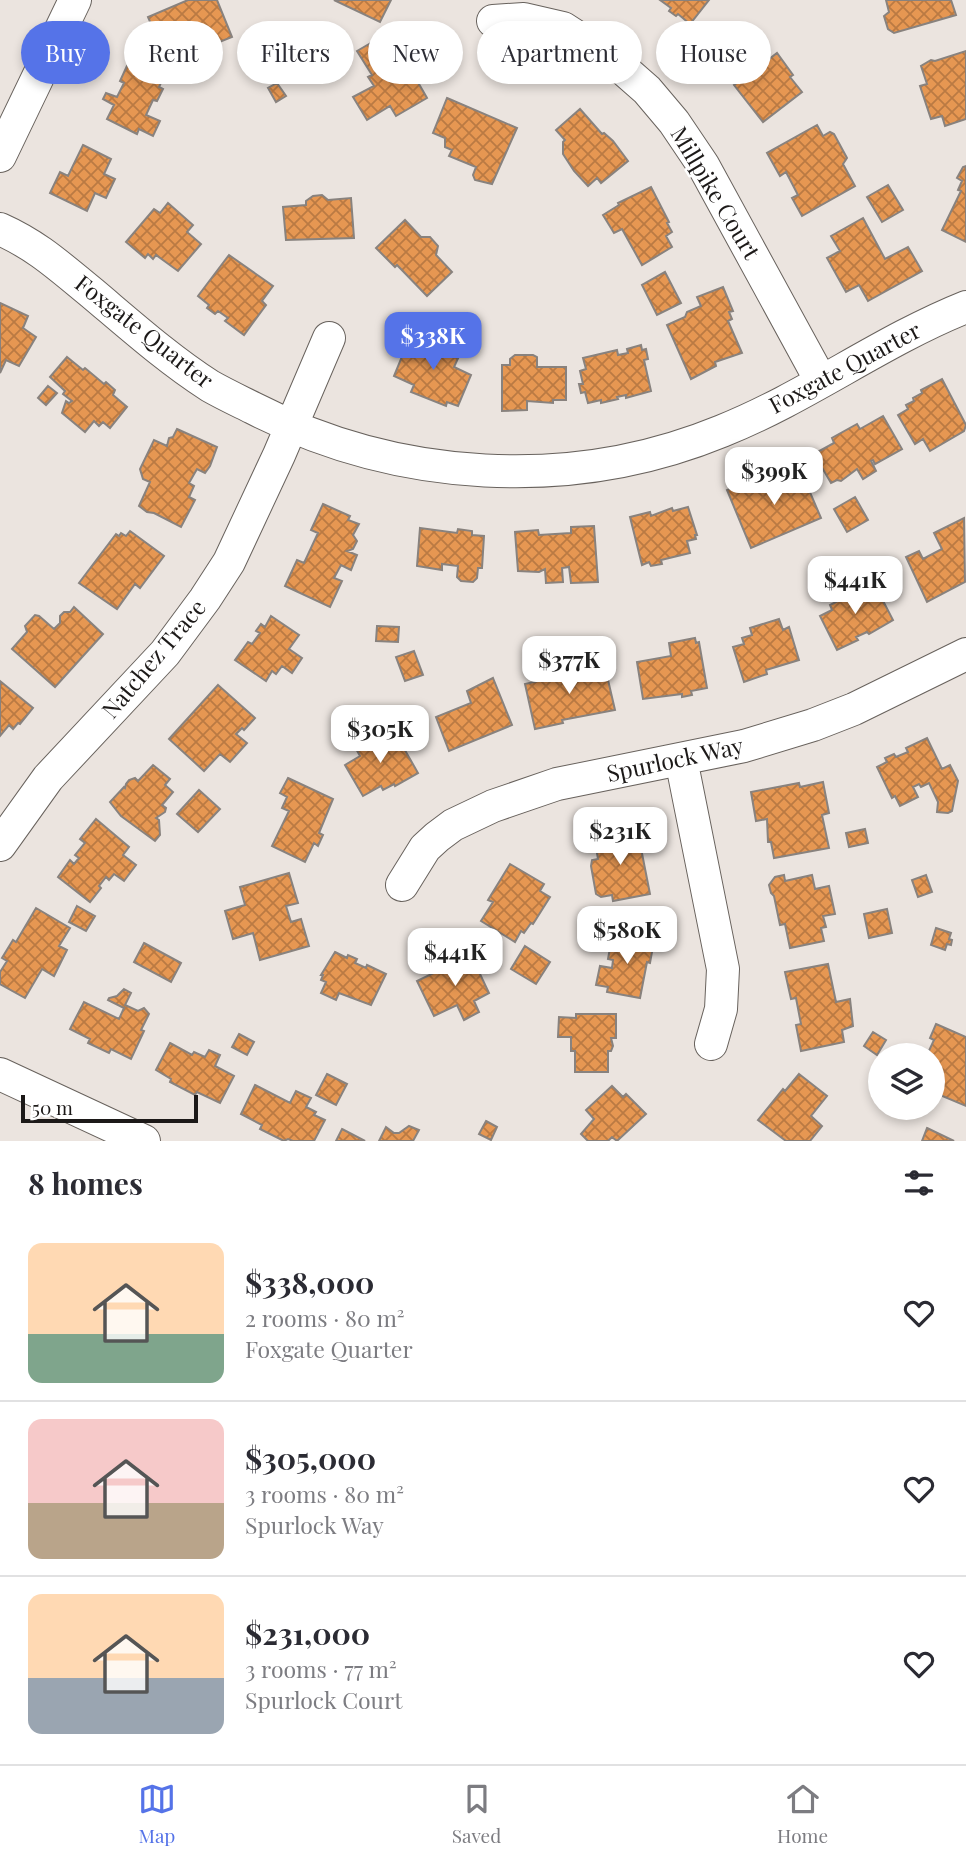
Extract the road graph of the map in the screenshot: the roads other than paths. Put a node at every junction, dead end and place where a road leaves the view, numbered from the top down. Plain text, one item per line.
1 (75, 0) edge
2 (493, 21) dead end
3 (532, 21) edge
4 (640, 84) edge
5 (0, 156) edge
6 (0, 229) edge
7 (966, 307) edge
8 (329, 338) dead end
9 (821, 380) junction
10 (290, 427) junction
11 (966, 654) edge
12 (681, 760) junction
13 (0, 845) edge
14 (402, 884) dead end
15 (711, 1044) dead end
16 (0, 1074) edge
17 (144, 1141) edge

1 - 5 street
2 - 3 street, Millpike Court
4 - 9 street, Millpike Court
6 - 10 street, Foxgate Quarter
7 - 9 street, Foxgate Quarter
8 - 10 street, Natchez Trace
9 - 10 street, Foxgate Quarter
10 - 13 street, Natchez Trace
11 - 12 street, Spurlock Way
12 - 14 street, Spurlock Way
12 - 15 street
16 - 17 street

